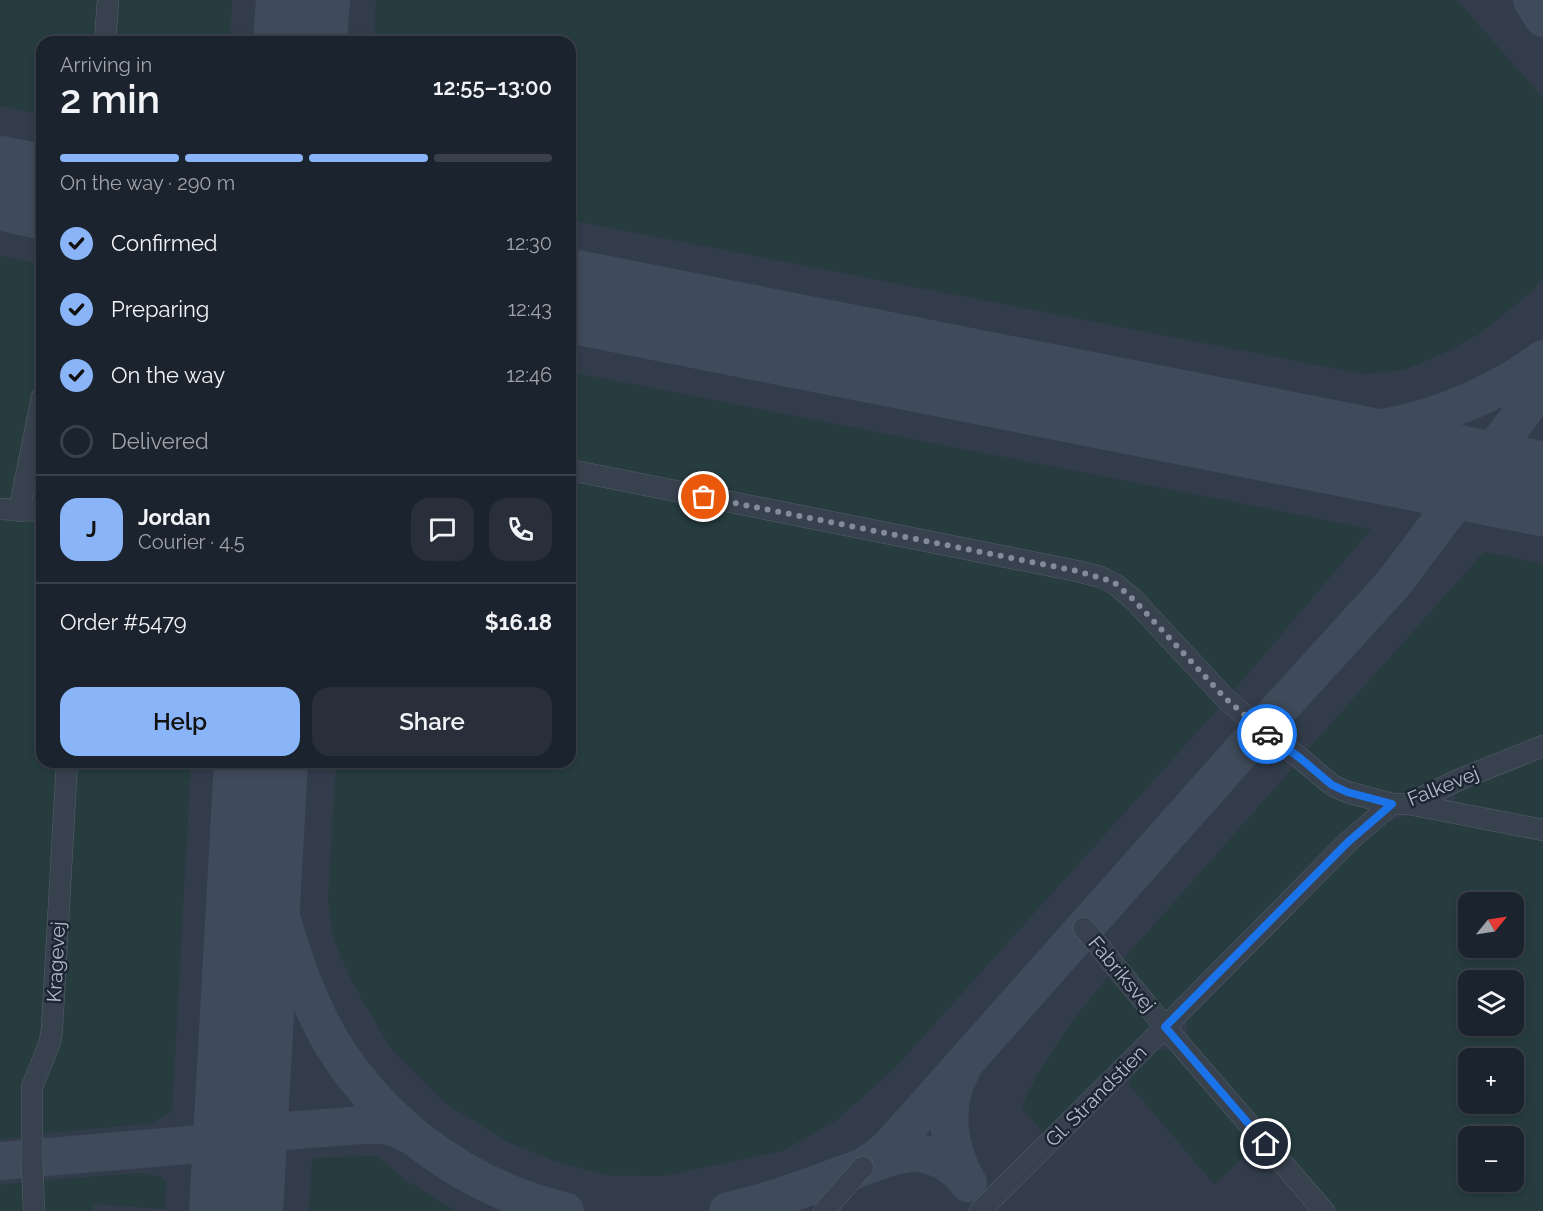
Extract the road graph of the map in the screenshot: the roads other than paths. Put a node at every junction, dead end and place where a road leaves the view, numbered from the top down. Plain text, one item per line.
1 (108, 0) edge
2 (105, 36) edge
3 (36, 418) edge
4 (576, 471) edge
5 (10, 510) edge
6 (36, 512) edge
7 (1543, 746) edge
8 (67, 768) edge
9 (1400, 804) junction
10 (1543, 830) edge
11 (1084, 928) dead end
12 (1165, 1027) junction
13 (862, 1167) dead end
14 (34, 1211) edge
15 (824, 1211) edge
16 (980, 1211) edge
17 (1324, 1211) edge

1 - 2 lane
3 - 5 lane
4 - 9 lane, Falkevej
5 - 6 lane
7 - 9 lane, Falkevej
8 - 14 lane, Kragevej
9 - 10 lane
9 - 12 lane, Gl. Strandstien
11 - 12 lane, Fabriksvej
12 - 16 lane, Gl. Strandstien
12 - 17 lane, Fabriksvej
13 - 15 lane

